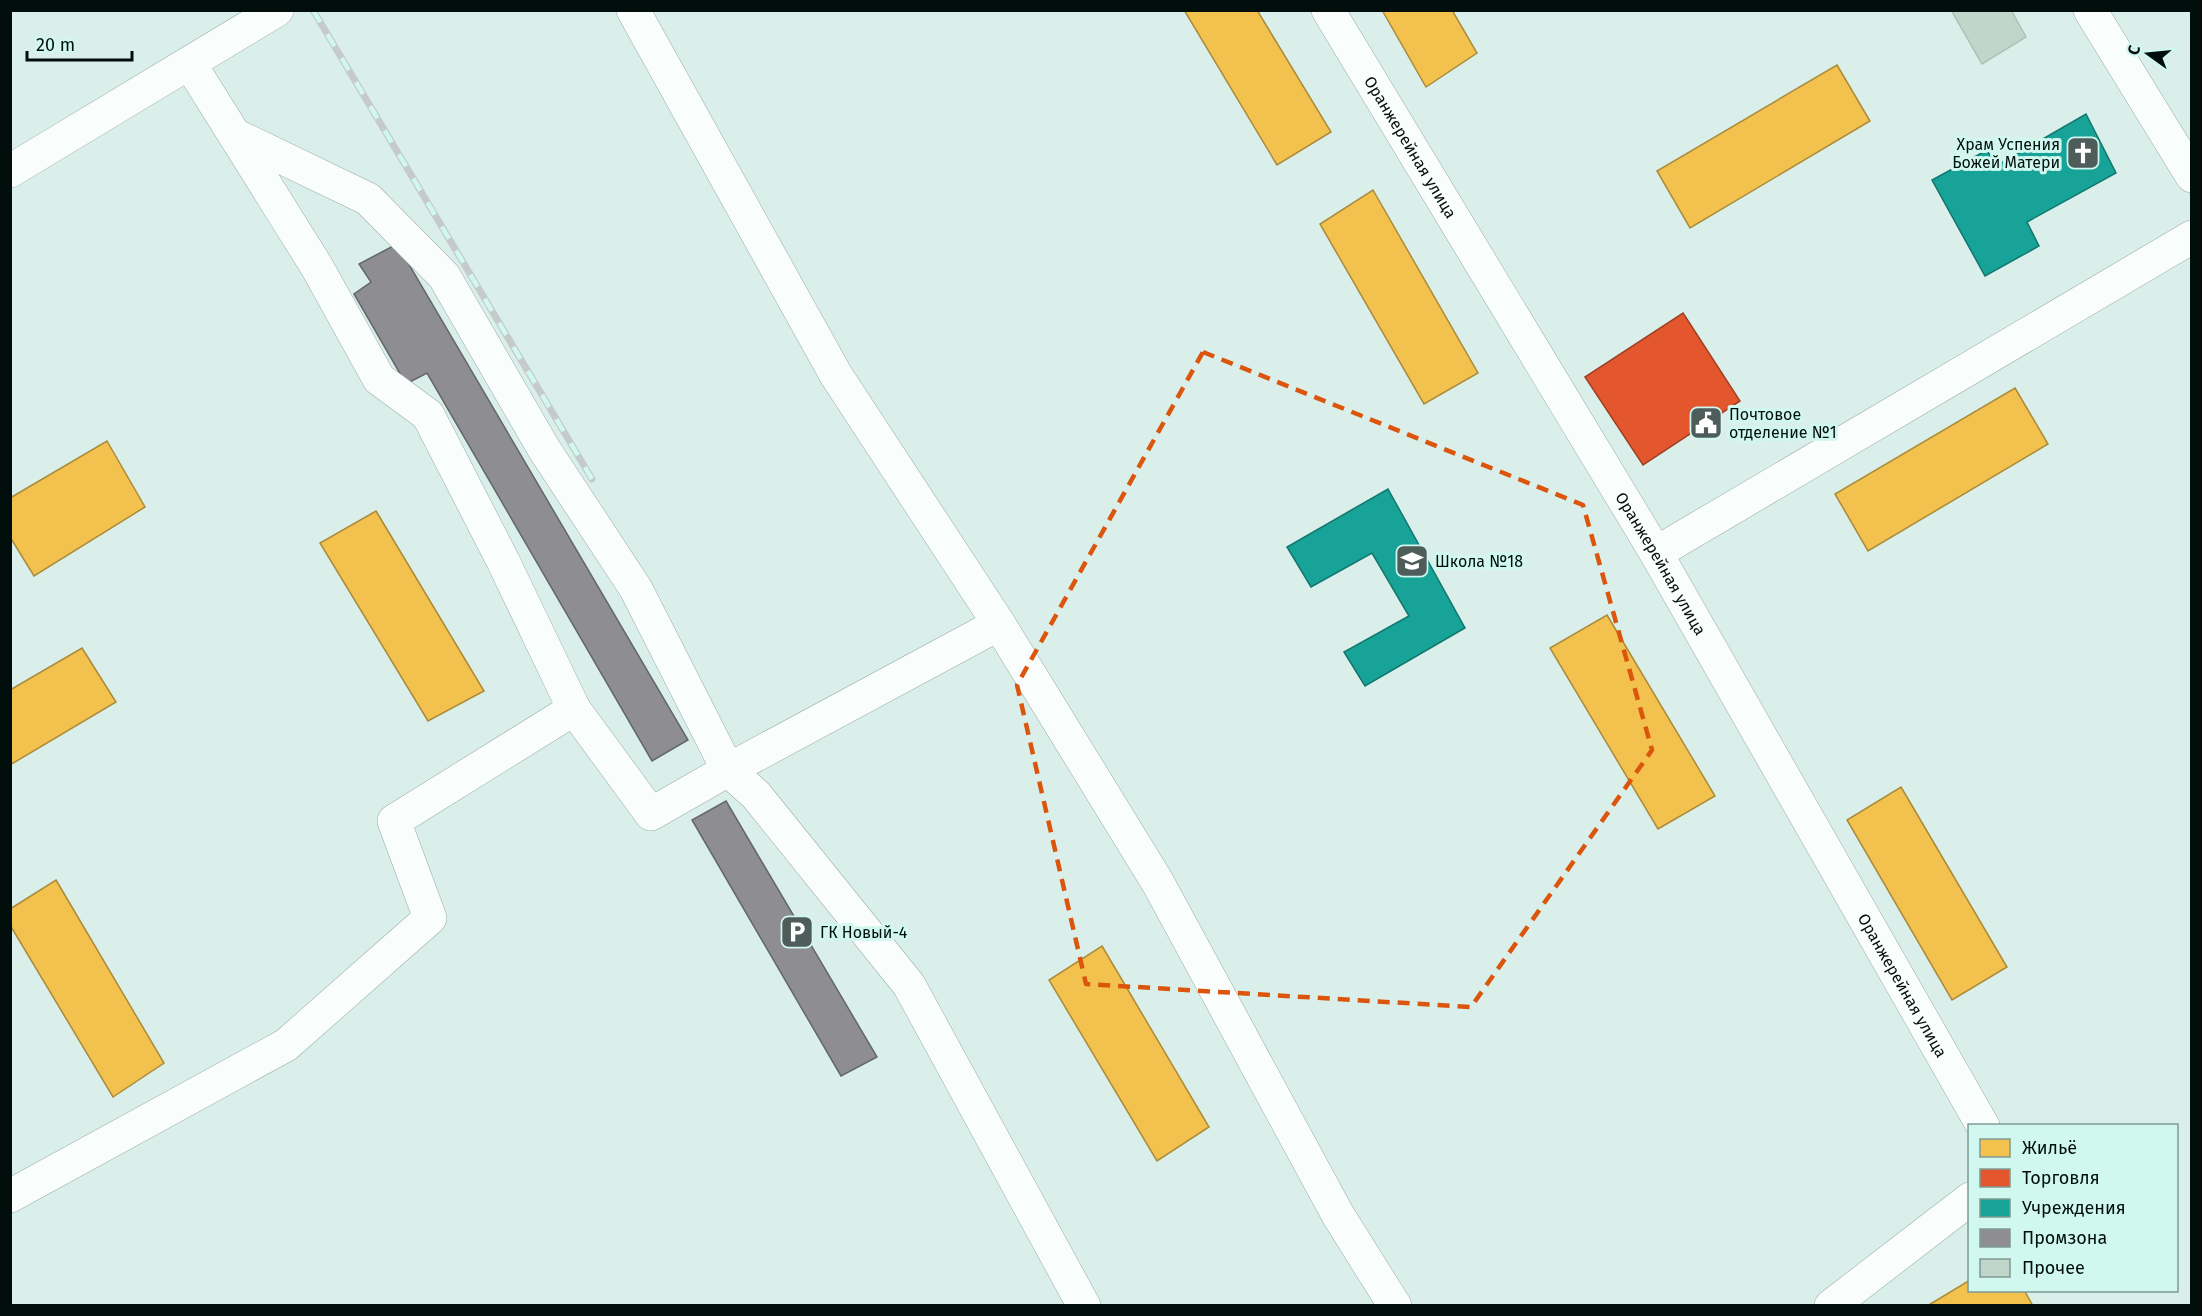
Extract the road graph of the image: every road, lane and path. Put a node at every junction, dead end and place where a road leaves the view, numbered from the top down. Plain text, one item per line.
1 (277, 10) edge
2 (633, 10) edge
3 (1328, 10) edge
4 (2090, 10) edge
5 (190, 64) junction
6 (235, 135) junction
7 (10, 171) edge
8 (2192, 176) edge
9 (2192, 237) edge
10 (1656, 553) junction
11 (999, 624) junction
12 (574, 709) junction
13 (728, 770) junction
14 (1982, 1124) edge
15 (10, 1196) edge
16 (1968, 1201) edge
17 (1084, 1305) edge
18 (1395, 1305) edge
19 (1831, 1305) edge

1 - 5 street
2 - 11 street
3 - 10 street, Оранжерейная улица
4 - 8 street
5 - 6 street
5 - 7 street
6 - 12 street
6 - 13 street
9 - 10 street
10 - 14 street, Оранжерейная улица
11 - 13 street
11 - 18 street
12 - 13 street
12 - 15 street
13 - 17 street
16 - 19 street

